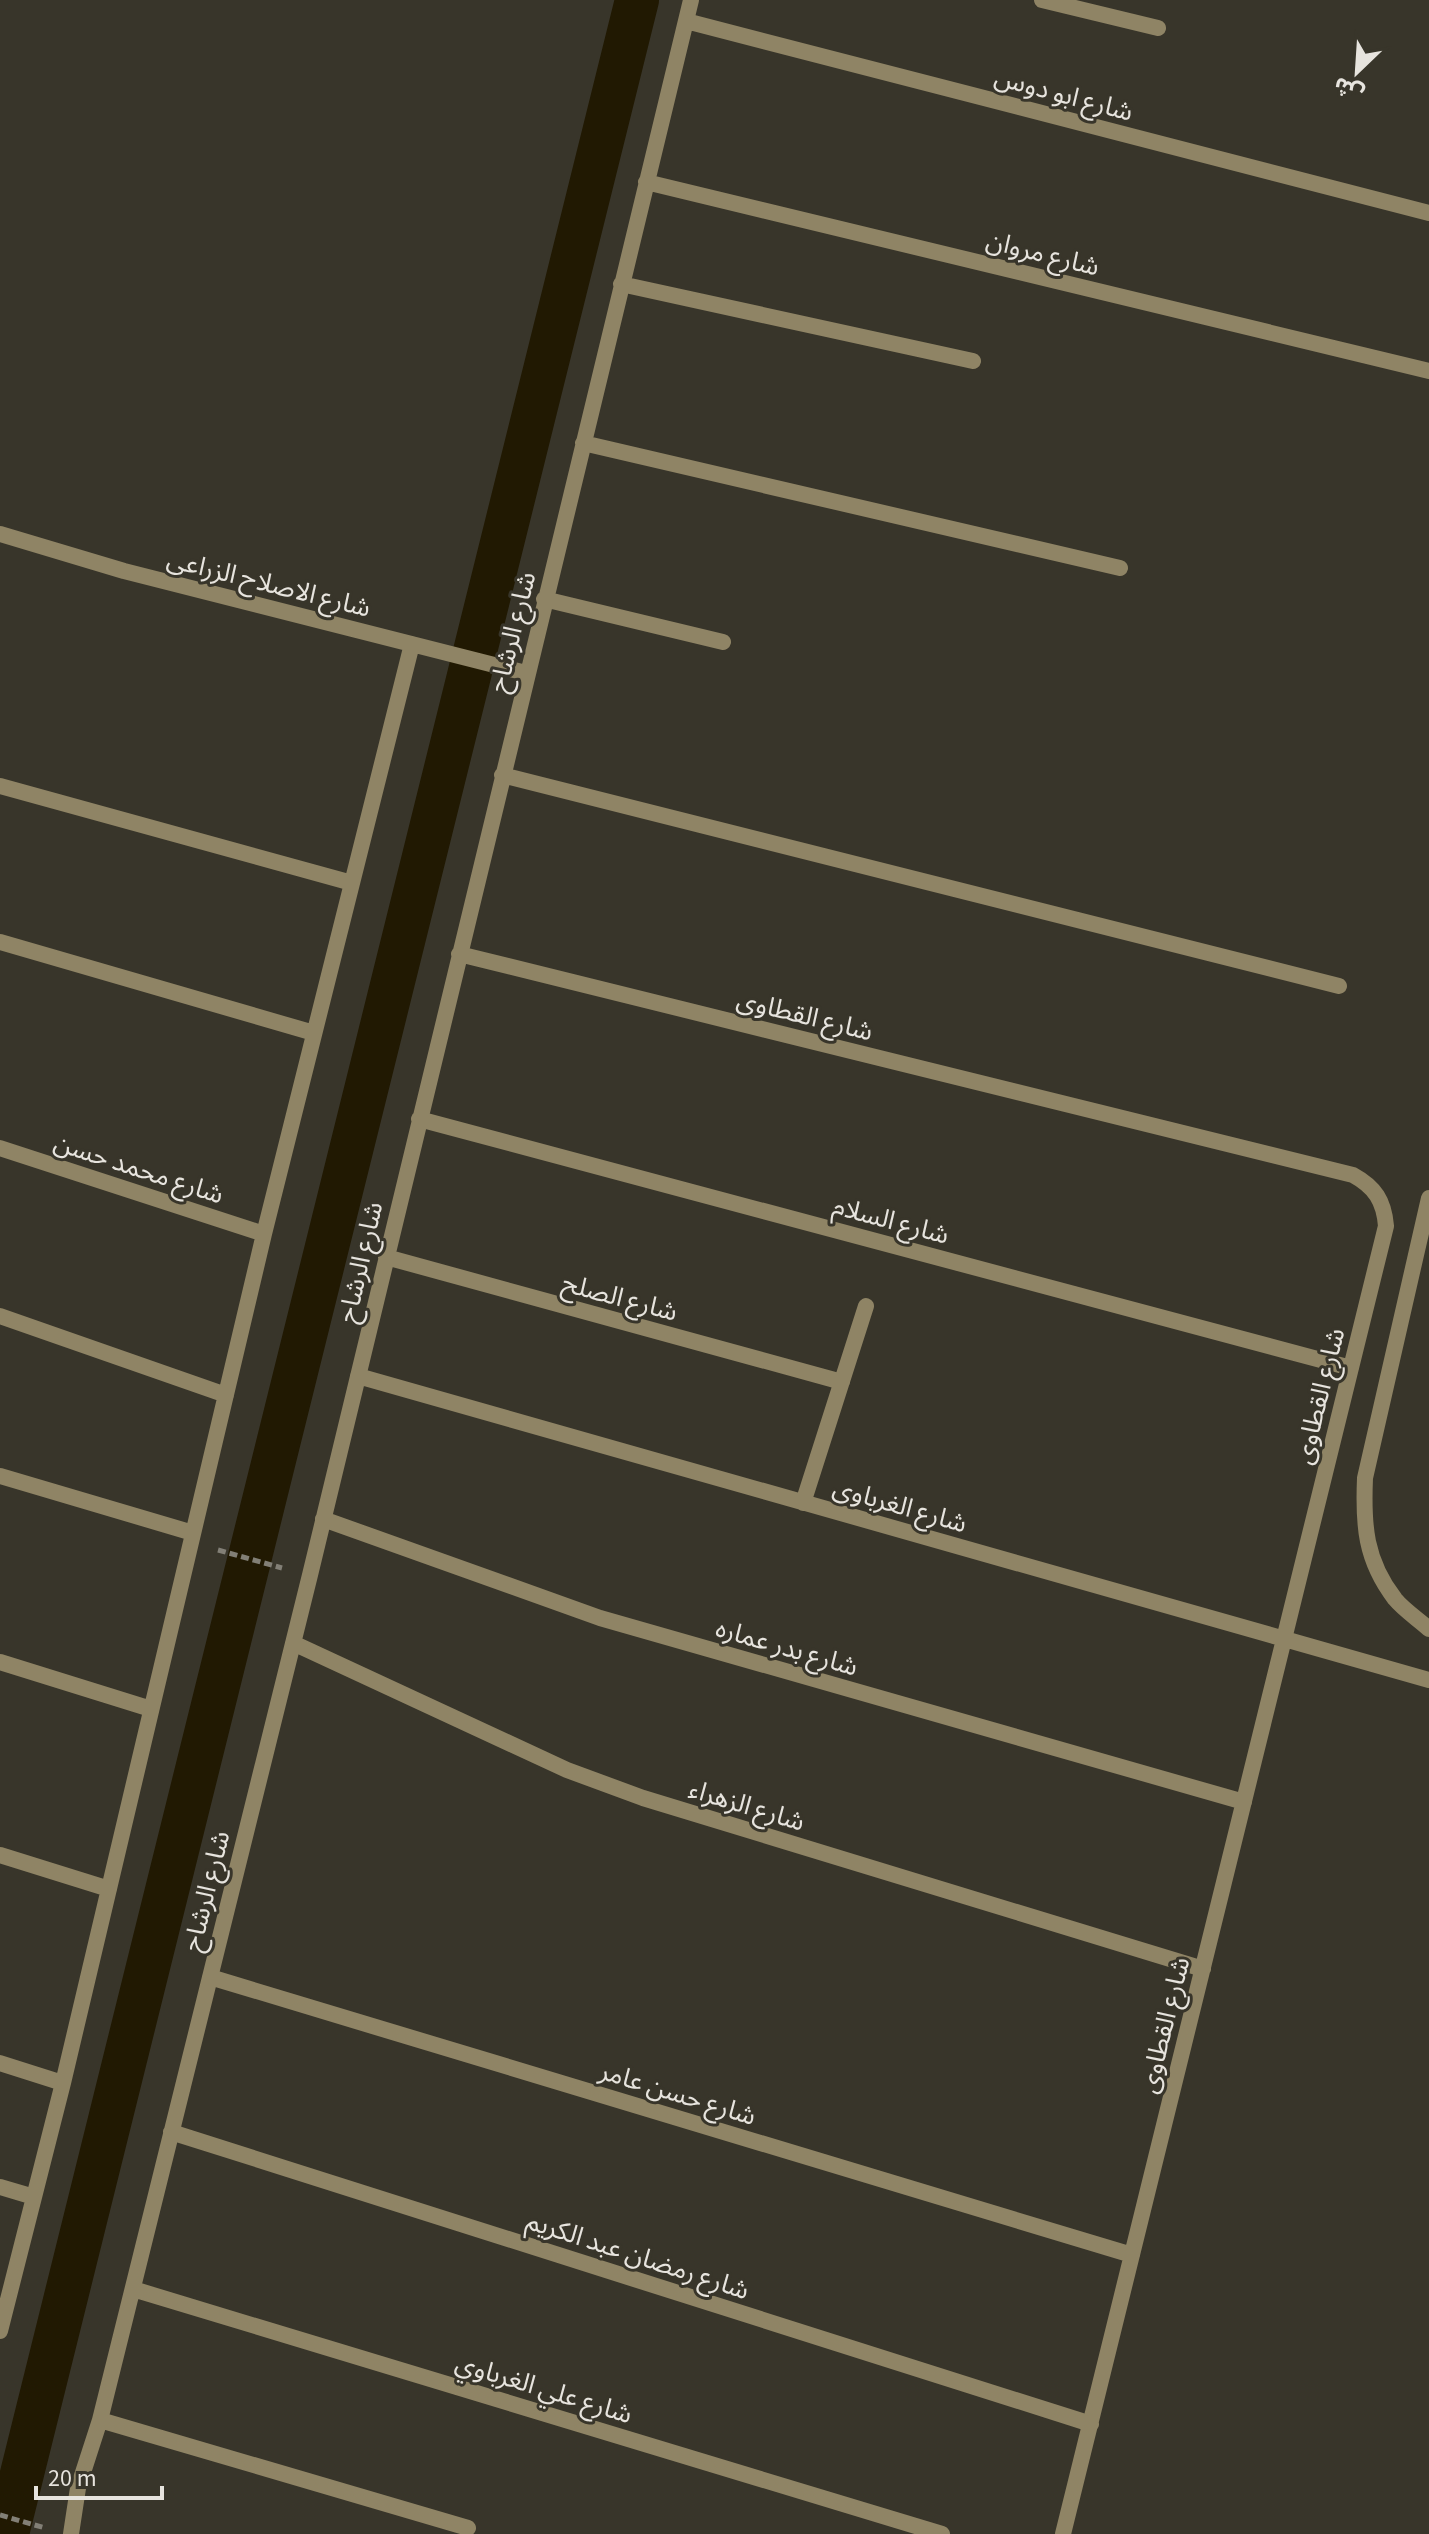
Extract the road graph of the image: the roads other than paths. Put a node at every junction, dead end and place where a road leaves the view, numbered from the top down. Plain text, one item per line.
1 (691, 0) edge
2 (1042, 0) edge
3 (686, 21) junction
4 (1158, 28) dead end
5 (646, 182) junction
6 (1429, 213) edge
7 (621, 284) junction
8 (973, 361) dead end
9 (1429, 371) edge
10 (583, 443) junction
11 (0, 534) edge
12 (1120, 568) dead end
13 (544, 599) junction
14 (723, 642) dead end
15 (412, 644) junction
16 (526, 673) junction
17 (502, 775) junction
18 (0, 786) edge
19 (352, 883) junction
20 (0, 942) edge
21 (459, 954) junction
22 (1339, 986) dead end
23 (314, 1033) junction
24 (419, 1119) junction
25 (0, 1148) edge
26 (1429, 1198) edge
27 (264, 1234) junction
28 (386, 1257) junction
29 (866, 1306) dead end
30 (0, 1316) edge
31 (1351, 1368) junction
32 (358, 1376) junction
33 (842, 1382) junction
34 (226, 1395) junction
35 (0, 1476) edge
36 (803, 1503) junction
37 (323, 1519) junction
38 (192, 1538) junction
39 (1429, 1629) edge
40 (1284, 1639) junction
41 (293, 1643) junction
42 (0, 1662) edge
43 (1429, 1680) edge
44 (151, 1709) junction
45 (1244, 1802) junction
46 (0, 1855) edge
47 (109, 1889) junction
48 (1203, 1969) junction
49 (210, 1977) junction
50 (0, 2063) edge
51 (63, 2083) junction
52 (171, 2132) junction
53 (0, 2187) edge
54 (34, 2197) junction
55 (1132, 2255) junction
56 (133, 2289) junction
57 (0, 2331) edge
58 (100, 2420) junction
59 (1091, 2424) junction
60 (468, 2528) dead end
61 (71, 2534) edge
62 (942, 2534) edge
63 (1063, 2534) edge

1 - 3 street, شارع الرشاح
2 - 4 street
3 - 5 street, شارع الرشاح
3 - 6 street, شارع ابو دوس
5 - 7 street, شارع الرشاح
5 - 9 street, شارع مروان
7 - 8 street
7 - 10 street, شارع الرشاح
10 - 12 street
10 - 13 street, شارع الرشاح
11 - 15 street, شارع الاصلاح الزراعى
13 - 14 street
13 - 16 street, شارع الرشاح
15 - 16 street, شارع الاصلاح الزراعى
15 - 19 street
16 - 17 street, شارع الرشاح
17 - 21 street, شارع الرشاح
17 - 22 street
18 - 19 street
19 - 23 street
20 - 23 street
21 - 24 street, شارع الرشاح
21 - 31 street, شارع القطاوى
23 - 27 street
24 - 28 street, شارع الرشاح
24 - 31 street, شارع السلام
25 - 27 street, شارع محمد حسن
26 - 39 street
27 - 34 street
28 - 32 street, شارع الرشاح
28 - 33 street, شارع الصلح
29 - 33 street
30 - 34 street
31 - 40 street, شارع القطاوى
32 - 36 street, شارع الغرباوى
32 - 37 street, شارع الرشاح
33 - 36 street
34 - 38 street
35 - 38 street
36 - 40 street, شارع الغرباوى
37 - 41 street, شارع الرشاح
37 - 45 street, شارع بدر عماره
38 - 44 street
40 - 43 street, شارع الغرباوى
40 - 45 street, شارع القطاوى
41 - 48 street, شارع الزهراء
41 - 49 street, شارع الرشاح
42 - 44 street
44 - 47 street
45 - 48 street, شارع القطاوى
46 - 47 street
47 - 51 street
48 - 55 street, شارع القطاوى
49 - 52 street, شارع الرشاح
49 - 55 street, شارع حسن عامر
50 - 51 street
51 - 54 street
52 - 56 street, شارع الرشاح
52 - 59 street, شارع رمضان عبد الكريم
53 - 54 street
54 - 57 street
55 - 59 street, شارع القطاوى
56 - 58 street, شارع الرشاح
56 - 62 street, شارع علي الغرباوي
58 - 60 street
58 - 61 street, شارع الرشاح
59 - 63 street, شارع القطاوى

